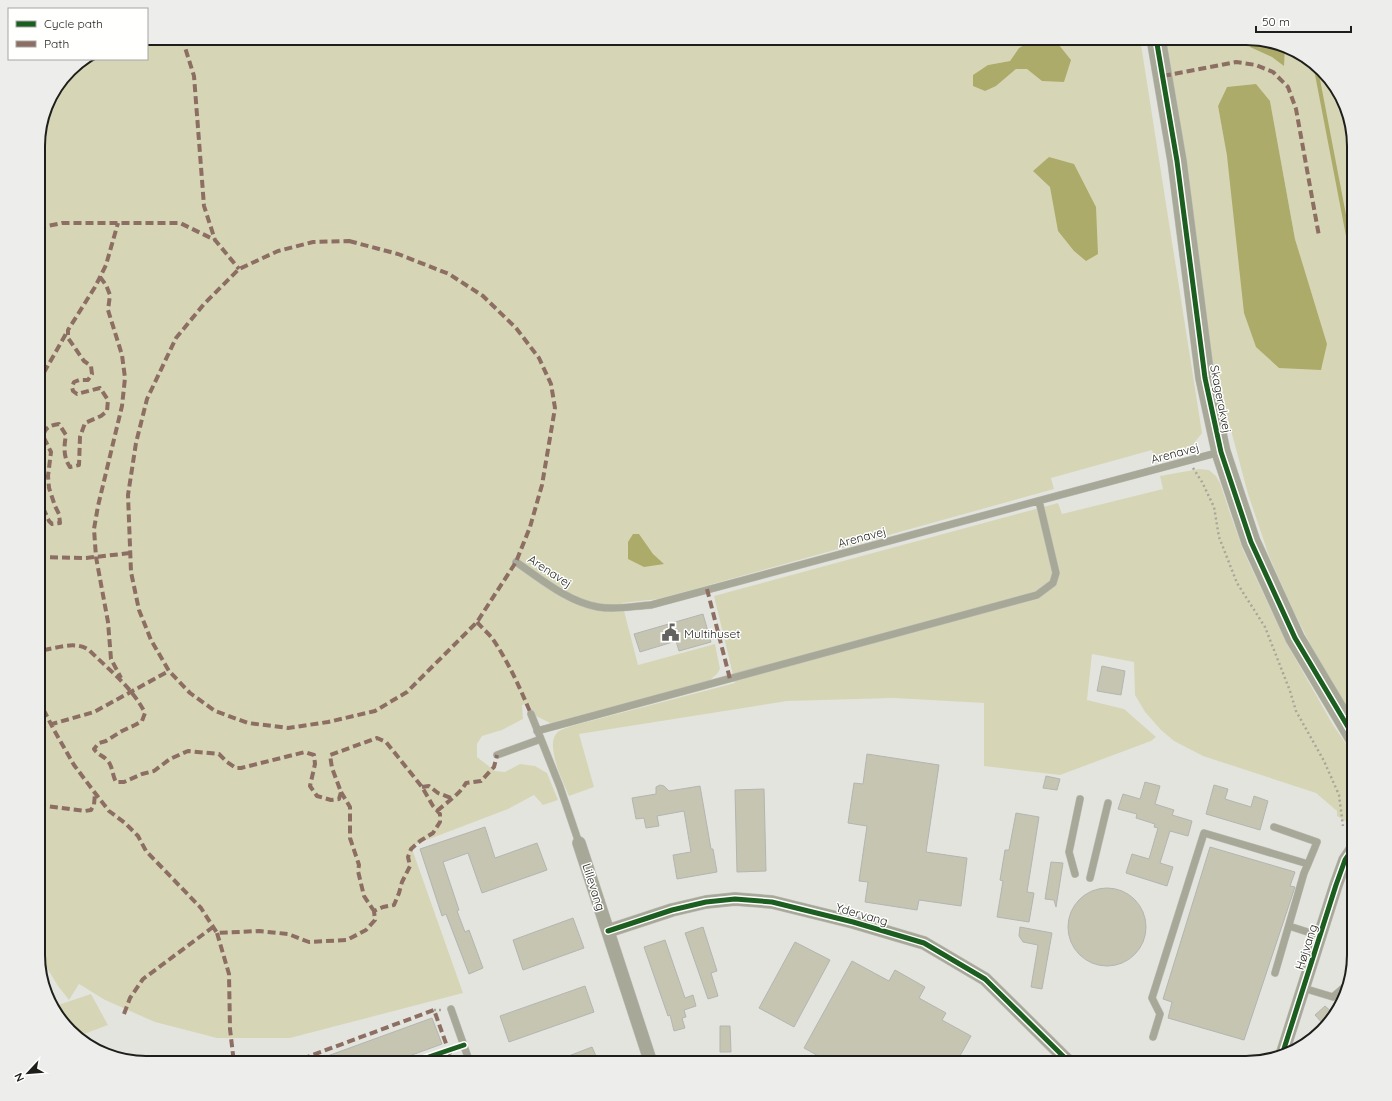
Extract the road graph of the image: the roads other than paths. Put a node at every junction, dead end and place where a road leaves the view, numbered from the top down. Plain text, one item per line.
1 (1157, 45) edge
2 (1221, 452) junction
3 (1039, 501) junction
4 (516, 562) dead end
5 (531, 714) dead end
6 (1347, 727) edge
7 (538, 731) junction
8 (541, 739) junction
9 (497, 755) dead end
10 (1080, 799) dead end
11 (1108, 804) dead end
12 (1274, 827) dead end
13 (579, 843) joint
14 (1347, 857) edge
15 (1308, 864) junction
16 (1075, 874) dead end
17 (1090, 878) dead end
18 (1289, 926) junction
19 (608, 931) junction
20 (1320, 936) junction
21 (1275, 973) dead end
22 (1303, 988) junction
23 (1341, 990) edge
24 (451, 1009) dead end
25 (1153, 1037) dead end
26 (1284, 1049) edge
27 (468, 1056) edge
28 (649, 1056) edge
29 (1063, 1056) edge

1 - 2 street, Skagerakvej
2 - 3 lane, Arenavej
2 - 6 street, Skagerakvej
3 - 4 lane, Arenavej
3 - 7 lane
5 - 7 lane, Lillevang
7 - 8 lane, Lillevang
8 - 9 lane
8 - 13 lane, Lillevang
10 - 16 lane
11 - 17 lane
12 - 15 lane
13 - 19 street, Lillevang
14 - 20 street, Højvang
15 - 18 lane
15 - 25 lane
18 - 20 lane
18 - 21 lane
19 - 28 street, Lillevang
19 - 29 street, Ydervang
20 - 22 street, Højvang
22 - 23 lane
22 - 26 street, Højvang
24 - 27 lane

